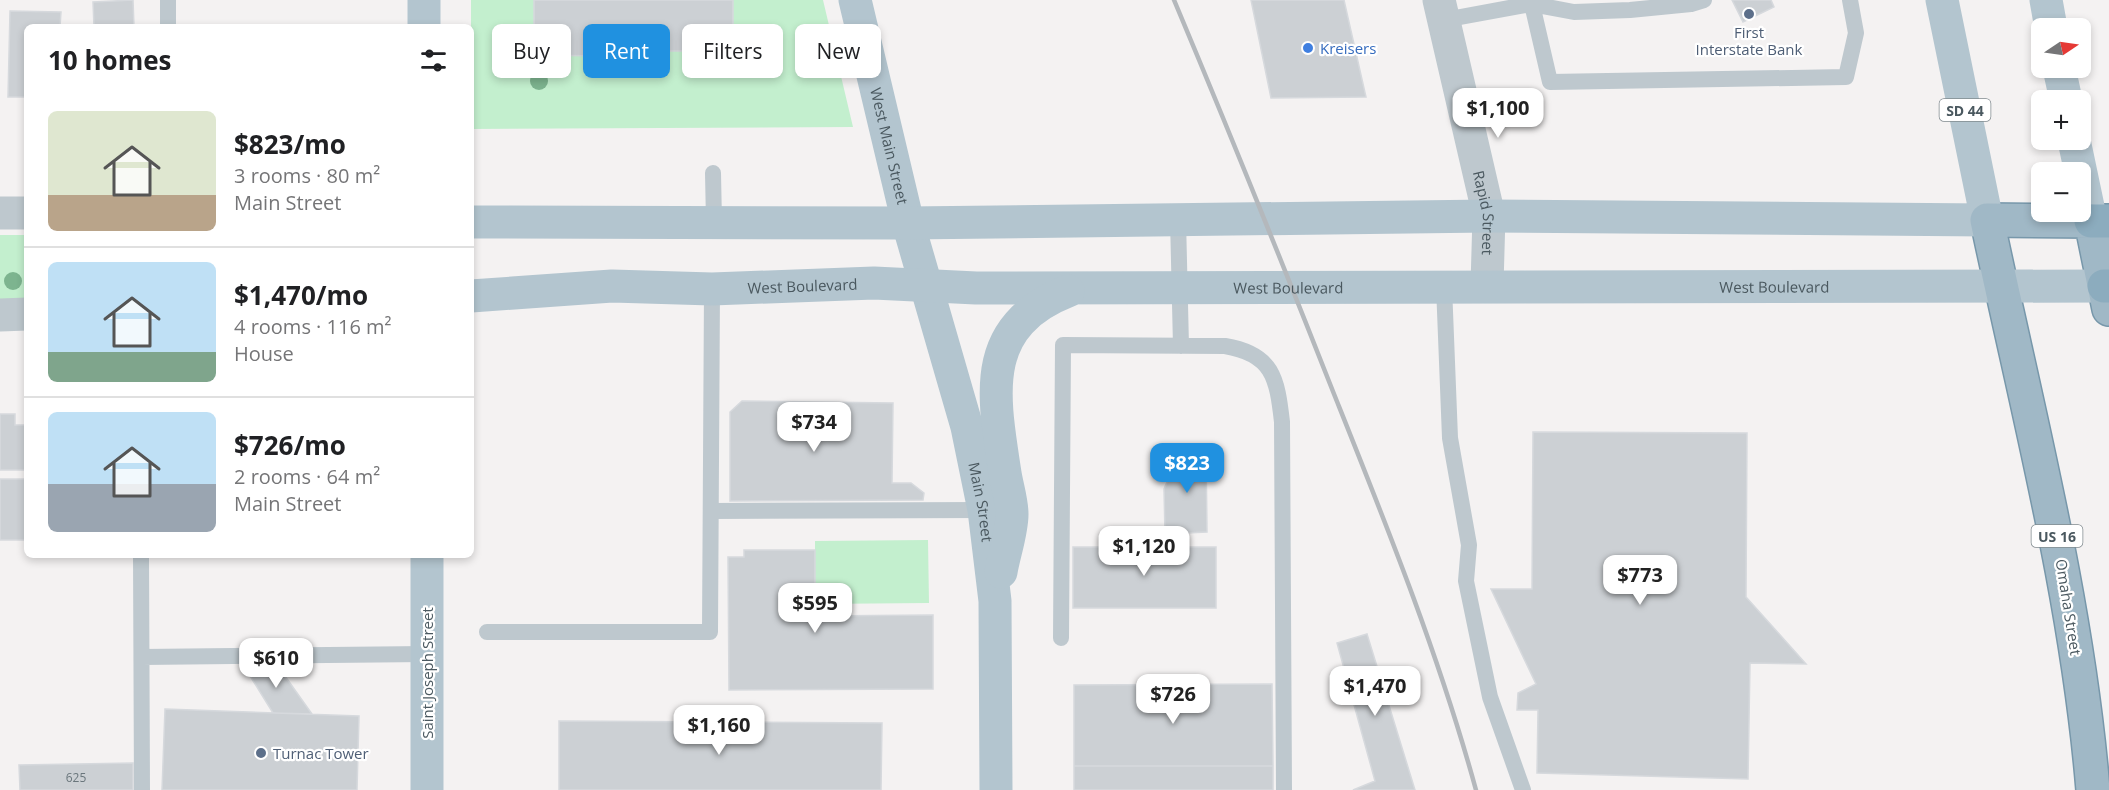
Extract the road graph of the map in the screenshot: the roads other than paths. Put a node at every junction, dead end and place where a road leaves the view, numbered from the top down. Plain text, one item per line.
1 (168, 0) edge
2 (424, 0) edge
3 (855, 0) edge
4 (1704, 0) edge
5 (1850, 0) edge
6 (1942, 0) edge
7 (2046, 0) edge
8 (1531, 2) edge
9 (1442, 10) edge
10 (2049, 18) edge
11 (168, 24) edge
12 (424, 24) edge
13 (2077, 150) edge
14 (713, 173) dead end
15 (0, 213) edge
16 (24, 213) edge
17 (1489, 216) junction
18 (1178, 219) junction
19 (1988, 220) junction
20 (2100, 221) edge
21 (474, 222) edge
22 (714, 222) junction
23 (908, 223) junction
24 (926, 285) junction
25 (1487, 285) junction
26 (1444, 286) junction
27 (2001, 286) junction
28 (1180, 287) junction
29 (1076, 288) junction
30 (712, 289) junction
31 (2107, 294) edge
32 (474, 296) edge
33 (24, 314) edge
34 (0, 315) edge
35 (1181, 346) junction
36 (984, 510) junction
37 (712, 511) junction
38 (141, 558) edge
39 (426, 558) edge
40 (995, 601) junction
41 (487, 632) dead end
42 (1061, 638) dead end
43 (427, 654) junction
44 (142, 657) junction
45 (142, 790) edge
46 (427, 790) edge
47 (996, 790) edge
48 (1284, 790) edge
49 (1523, 790) edge
50 (2093, 790) edge

1 - 11 lane
2 - 12 main road
3 - 23 main road, West Main Street
4 - 8 lane
5 - 8 lane
6 - 19 main road, SD 44
7 - 10 main road
8 - 9 lane
9 - 17 street, Rapid Street
13 - 20 main road
14 - 22 lane
15 - 16 street
17 - 18 main road
17 - 19 main road
17 - 25 street, Rapid Street
18 - 23 main road
18 - 28 lane
19 - 20 highway
19 - 27 highway, SD 44
20 - 31 highway
21 - 22 main road
22 - 23 main road
23 - 24 main road, Main Street
24 - 29 main road, West Boulevard
24 - 30 main road, West Boulevard
24 - 36 main road, Main Street
25 - 26 main road, West Boulevard
25 - 27 main road, West Boulevard
26 - 28 main road, West Boulevard
26 - 49 lane
27 - 31 main road, West Boulevard
27 - 50 highway, Omaha Street / US 16
28 - 29 main road, West Boulevard
28 - 35 lane
29 - 40 main road
30 - 32 main road, West Boulevard
30 - 37 lane
33 - 34 street
35 - 42 lane
35 - 48 lane
36 - 37 lane
36 - 40 main road, Main Street
37 - 41 lane
38 - 44 lane
39 - 43 main road, Saint Joseph Street
40 - 47 main road, Main Street
43 - 44 lane
43 - 46 main road, Saint Joseph Street
44 - 45 lane

